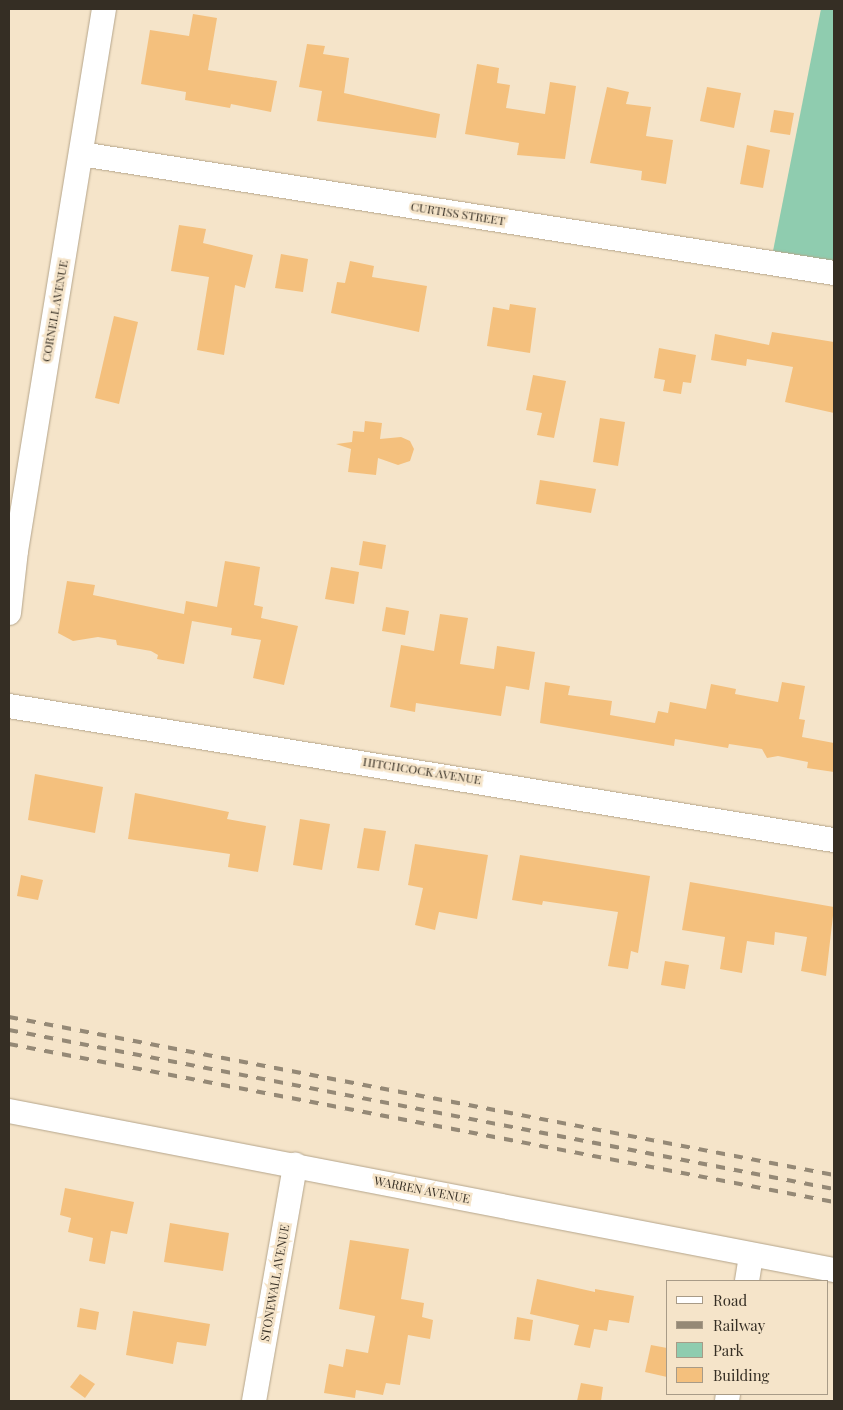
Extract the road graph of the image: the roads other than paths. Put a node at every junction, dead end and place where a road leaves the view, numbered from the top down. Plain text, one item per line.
1 (104, 9) edge
2 (81, 154) junction
3 (834, 273) edge
4 (9, 613) edge
5 (9, 706) edge
6 (834, 840) edge
7 (9, 1111) edge
8 (295, 1166) junction
9 (751, 1255) junction
10 (834, 1270) edge
11 (747, 1280) edge
12 (254, 1401) edge

1 - 2 street, CORNELL AVENUE
2 - 3 street, CURTISS STREET
2 - 4 street, CORNELL AVENUE
5 - 6 street, HITCHCOCK AVENUE
7 - 8 street, WARREN AVENUE
8 - 9 street, WARREN AVENUE
8 - 12 street, STONEWALL AVENUE
9 - 10 street, WARREN AVENUE
9 - 11 street

